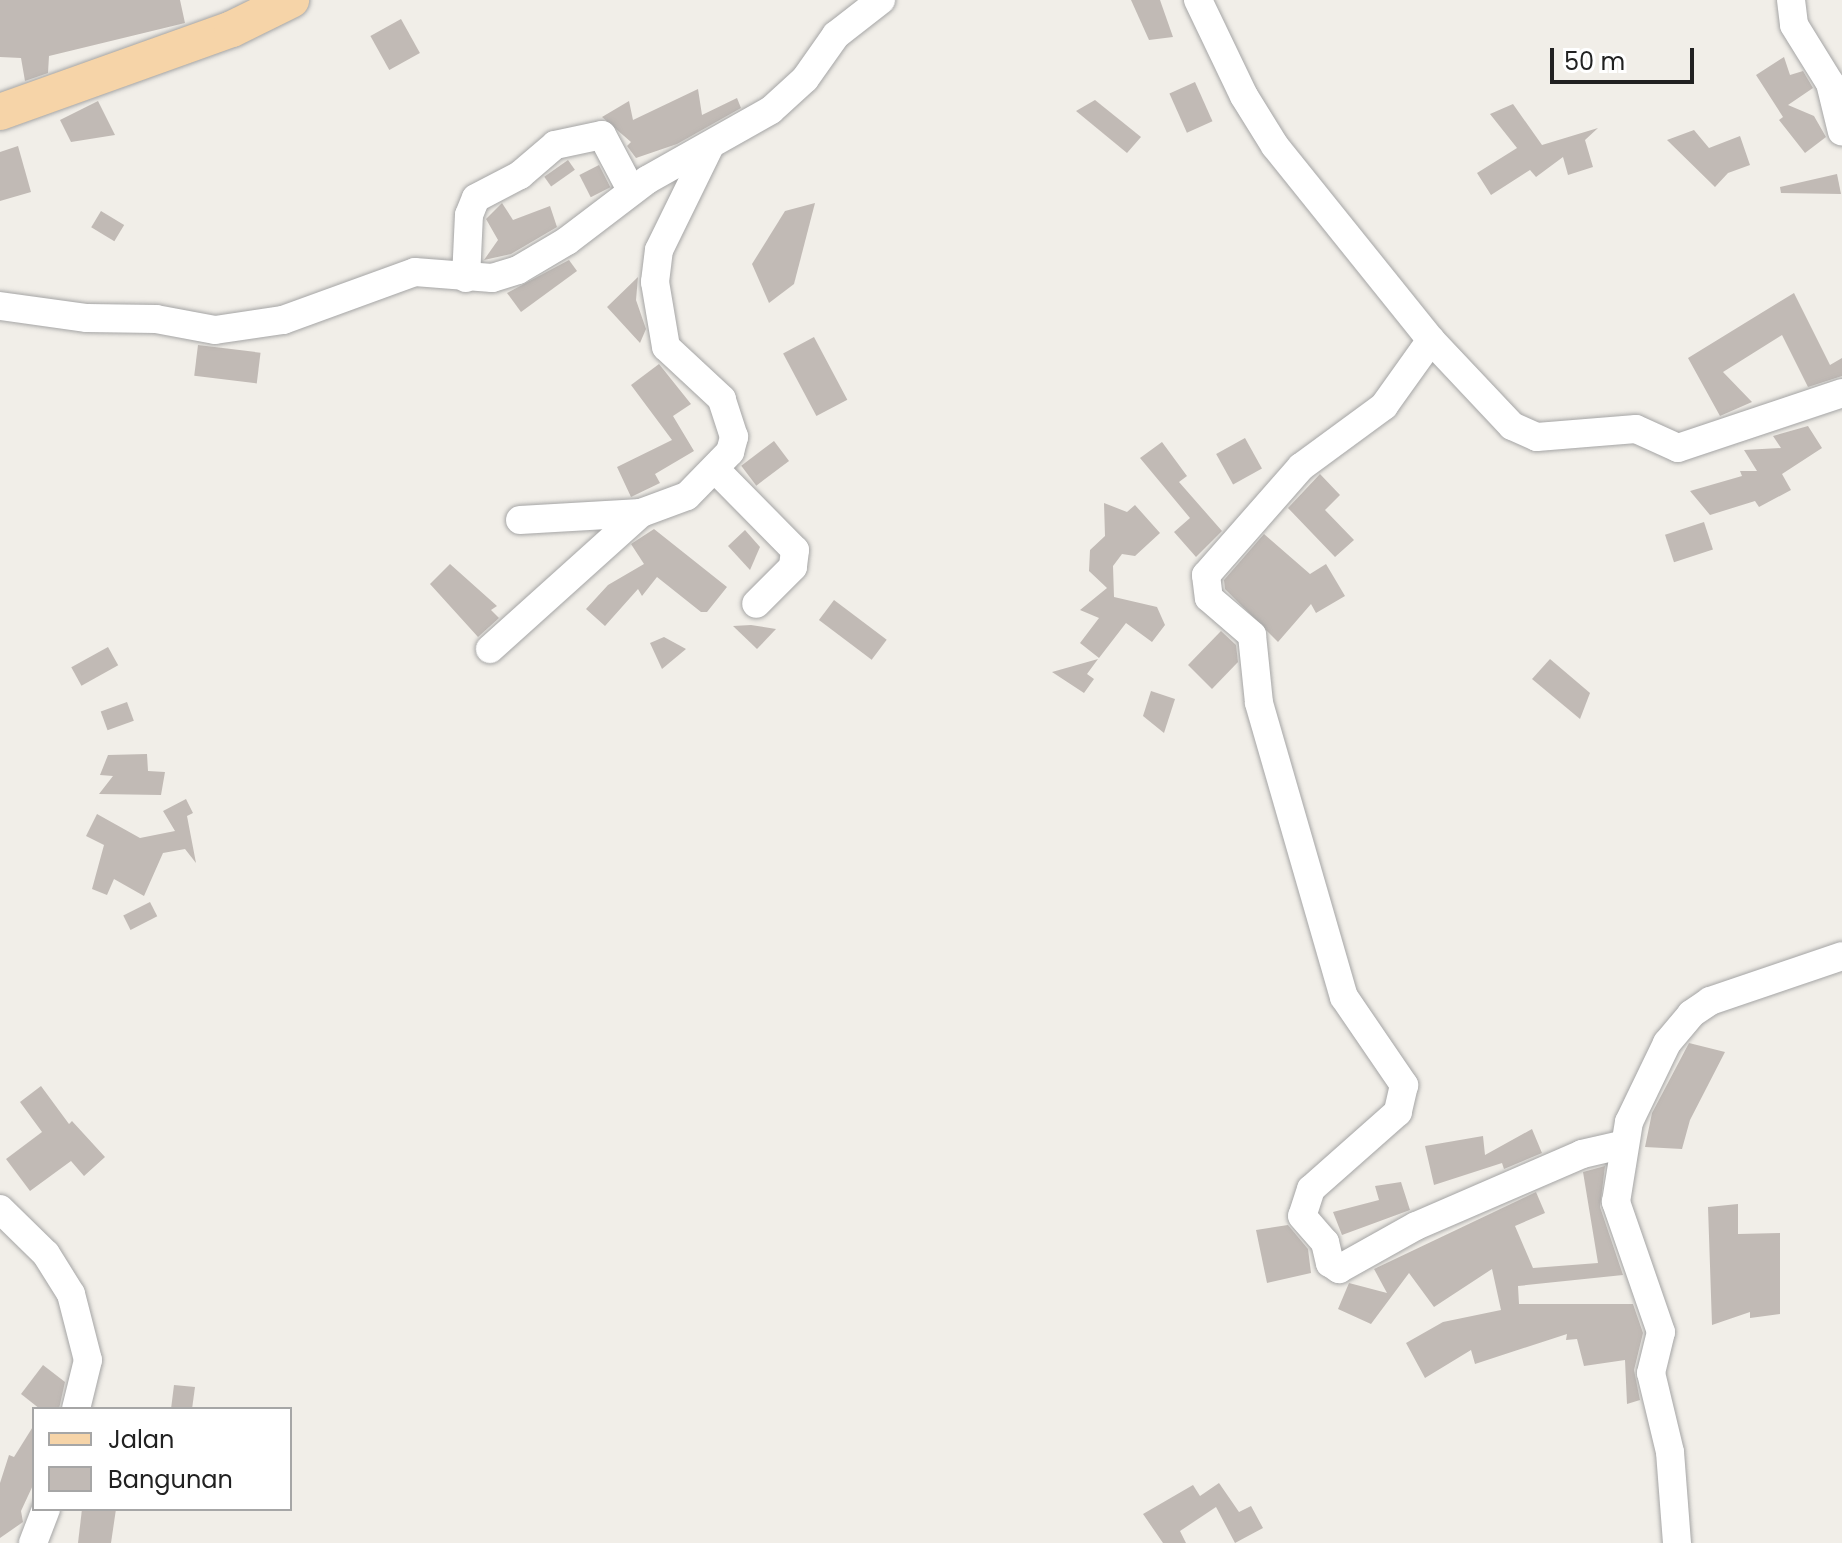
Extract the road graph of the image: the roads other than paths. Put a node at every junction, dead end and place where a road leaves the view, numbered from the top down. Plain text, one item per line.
1 (291, 0) edge
2 (881, 0) edge
3 (1198, 0) edge
4 (1791, 0) edge
5 (0, 112) edge
6 (1842, 132) edge
7 (709, 148) junction
8 (631, 190) junction
9 (466, 278) junction
10 (0, 306) edge
11 (1431, 340) junction
12 (1842, 393) edge
13 (717, 471) junction
14 (641, 513) junction
15 (520, 520) dead end
16 (756, 604) dead end
17 (490, 649) dead end
18 (1842, 956) edge
19 (1625, 1144) junction
20 (0, 1209) edge
21 (76, 1407) edge
22 (45, 1511) edge
23 (33, 1543) edge
24 (1677, 1543) edge

1 - 5 main road
2 - 7 street
3 - 11 street
4 - 6 street
7 - 8 street
7 - 13 street
8 - 9 street
8 - 9 street
9 - 10 street
11 - 12 street
11 - 19 street
13 - 14 street
13 - 16 street
14 - 15 street
14 - 17 street
18 - 19 street
19 - 24 street
20 - 21 street
22 - 23 street

